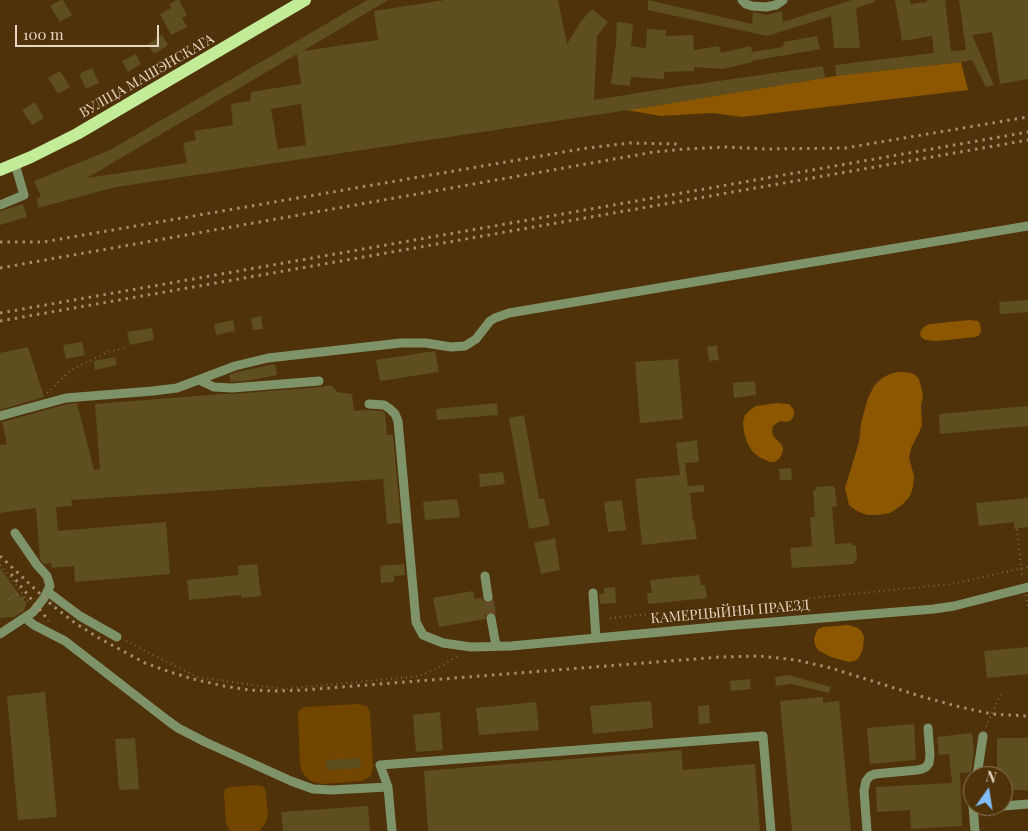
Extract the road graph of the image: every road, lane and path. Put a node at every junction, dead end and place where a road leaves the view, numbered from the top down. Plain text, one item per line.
1 (305, 0) edge
2 (742, 0) edge
3 (783, 0) edge
4 (15, 164) junction
5 (0, 170) edge
6 (0, 205) edge
7 (1028, 226) edge
8 (124, 348) dead end
9 (199, 380) junction
10 (319, 381) dead end
11 (47, 393) dead end
12 (369, 404) dead end
13 (0, 416) edge
14 (1017, 529) dead end
15 (15, 533) dead end
16 (1, 567) edge
17 (1028, 567) edge
18 (1020, 568) junction
19 (484, 576) dead end
20 (1026, 588) edge
21 (48, 592) junction
22 (22, 593) junction
23 (593, 593) dead end
24 (488, 597) tunnel mouth
25 (9, 600) dead end
26 (1028, 606) edge
27 (25, 618) junction
28 (491, 618) tunnel mouth
29 (610, 618) dead end
30 (0, 634) edge
31 (117, 637) joint
32 (596, 638) junction
33 (496, 646) junction
34 (471, 647) junction
35 (1002, 691) dead end
36 (928, 728) dead end
37 (983, 736) joint
38 (978, 766) edge
39 (388, 787) junction
40 (1028, 804) edge
41 (1013, 805) edge
42 (974, 816) edge
43 (392, 831) edge
44 (771, 831) edge
45 (867, 831) edge
46 (975, 831) edge

1 - 4 main road, ВУЛІЦА МАШЭНСКАГА
2 - 3 street
4 - 5 main road, ВУЛІЦА МАШЭНСКАГА
4 - 6 street
7 - 9 street
8 - 11 path
9 - 10 street
9 - 13 street
12 - 34 street, КАМЕРЦЫЙНЫ ПРАЕЗД
14 - 18 path
15 - 21 street
16 - 22 path
17 - 18 path
18 - 20 path
18 - 29 path
19 - 24 street
20 - 26 path
20 - 32 street, КАМЕРЦЫЙНЫ ПРАЕЗД
21 - 27 street
21 - 31 street
22 - 25 path
22 - 27 path
23 - 32 street
27 - 30 street
27 - 39 street
28 - 33 street
31 - 34 path
32 - 33 street, КАМЕРЦЫЙНЫ ПРАЕЗД
33 - 34 street, КАМЕРЦЫЙНЫ ПРАЕЗД
35 - 37 path
36 - 45 street
37 - 38 street
39 - 43 street
39 - 44 street
40 - 41 street
42 - 46 street

